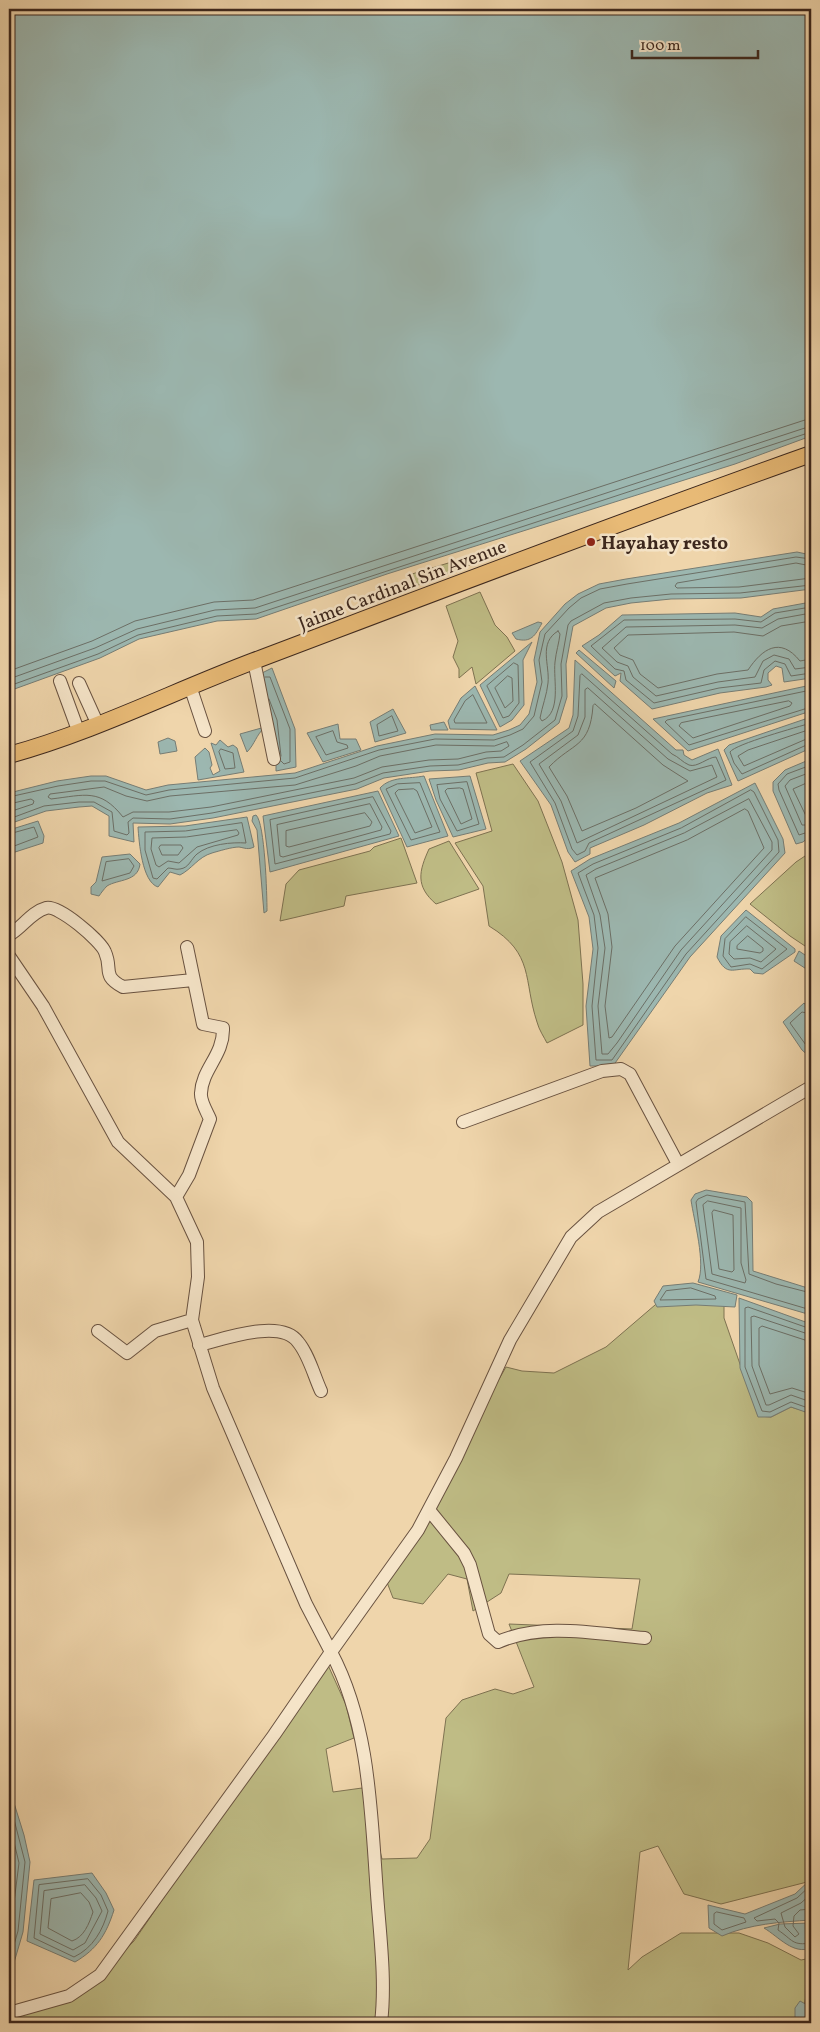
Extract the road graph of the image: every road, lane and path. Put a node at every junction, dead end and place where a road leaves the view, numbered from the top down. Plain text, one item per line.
1 (811, 454) edge
2 (254, 661) junction
3 (60, 681) dead end
4 (79, 683) dead end
5 (190, 686) junction
6 (98, 725) junction
7 (205, 731) dead end
8 (79, 733) junction
9 (9, 754) edge
10 (274, 759) dead end
11 (9, 936) edge
12 (186, 947) dead end
13 (9, 956) edge
14 (193, 980) junction
15 (811, 1086) edge
16 (463, 1122) dead end
17 (678, 1164) junction
18 (176, 1197) junction
19 (192, 1320) junction
20 (98, 1331) dead end
21 (199, 1345) junction
22 (321, 1392) dead end
23 (429, 1510) junction
24 (645, 1638) dead end
25 (331, 1652) junction
26 (9, 2013) edge
27 (381, 2023) edge

1 - 2 main road, Jaime Cardinal Sin Avenue
2 - 5 main road, Jaime Cardinal Sin Avenue
2 - 10 street
3 - 8 street
4 - 6 street
5 - 6 main road, Jaime Cardinal Sin Avenue
5 - 7 street
6 - 8 main road, Jaime Cardinal Sin Avenue
8 - 9 main road, Jaime Cardinal Sin Avenue
11 - 14 street
12 - 14 street
13 - 18 street
14 - 18 street
15 - 17 street
16 - 17 street
17 - 23 street
18 - 19 street
19 - 20 street
19 - 21 street
21 - 22 street
21 - 25 street
23 - 24 street
23 - 25 street
25 - 26 street
25 - 27 street

